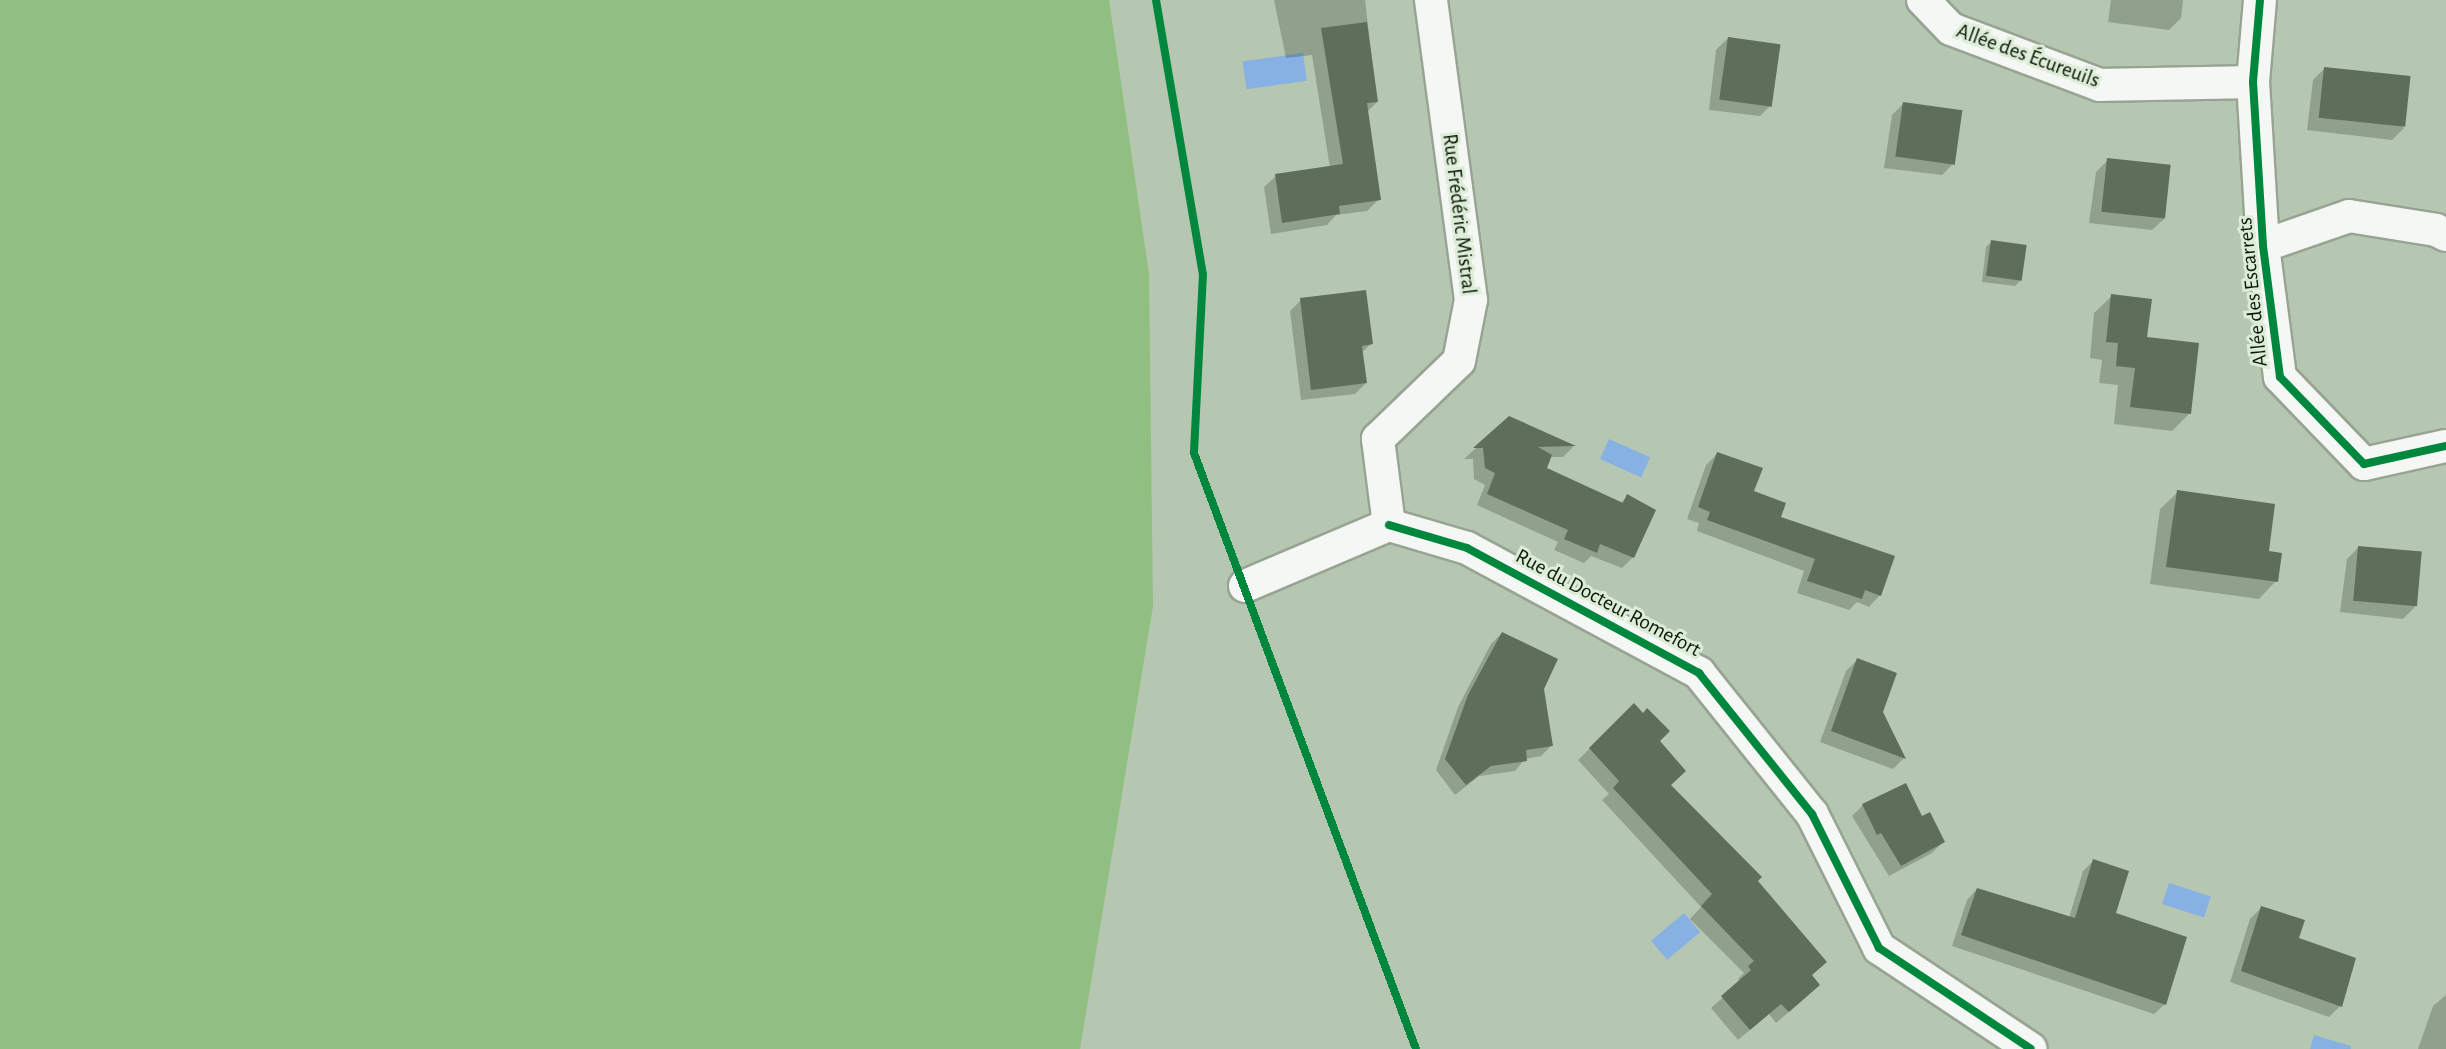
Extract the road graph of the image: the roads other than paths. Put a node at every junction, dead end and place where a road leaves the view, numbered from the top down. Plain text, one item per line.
1 (1431, 0) edge
2 (1923, 0) edge
3 (2260, 0) edge
4 (2253, 82) junction
5 (2446, 235) edge
6 (2263, 246) junction
7 (2446, 446) edge
8 (1389, 525) junction
9 (1245, 586) dead end
10 (2031, 1049) edge

1 - 8 street, Rue Frédéric Mistral
2 - 4 street, Allée des Écureuils
3 - 4 street, Allée des Escarrets
4 - 6 street, Allée des Escarrets
5 - 6 street, Allée des Escarrets
6 - 7 street, Allée des Escarrets
8 - 9 street
8 - 10 street, Rue du Docteur Romefort

